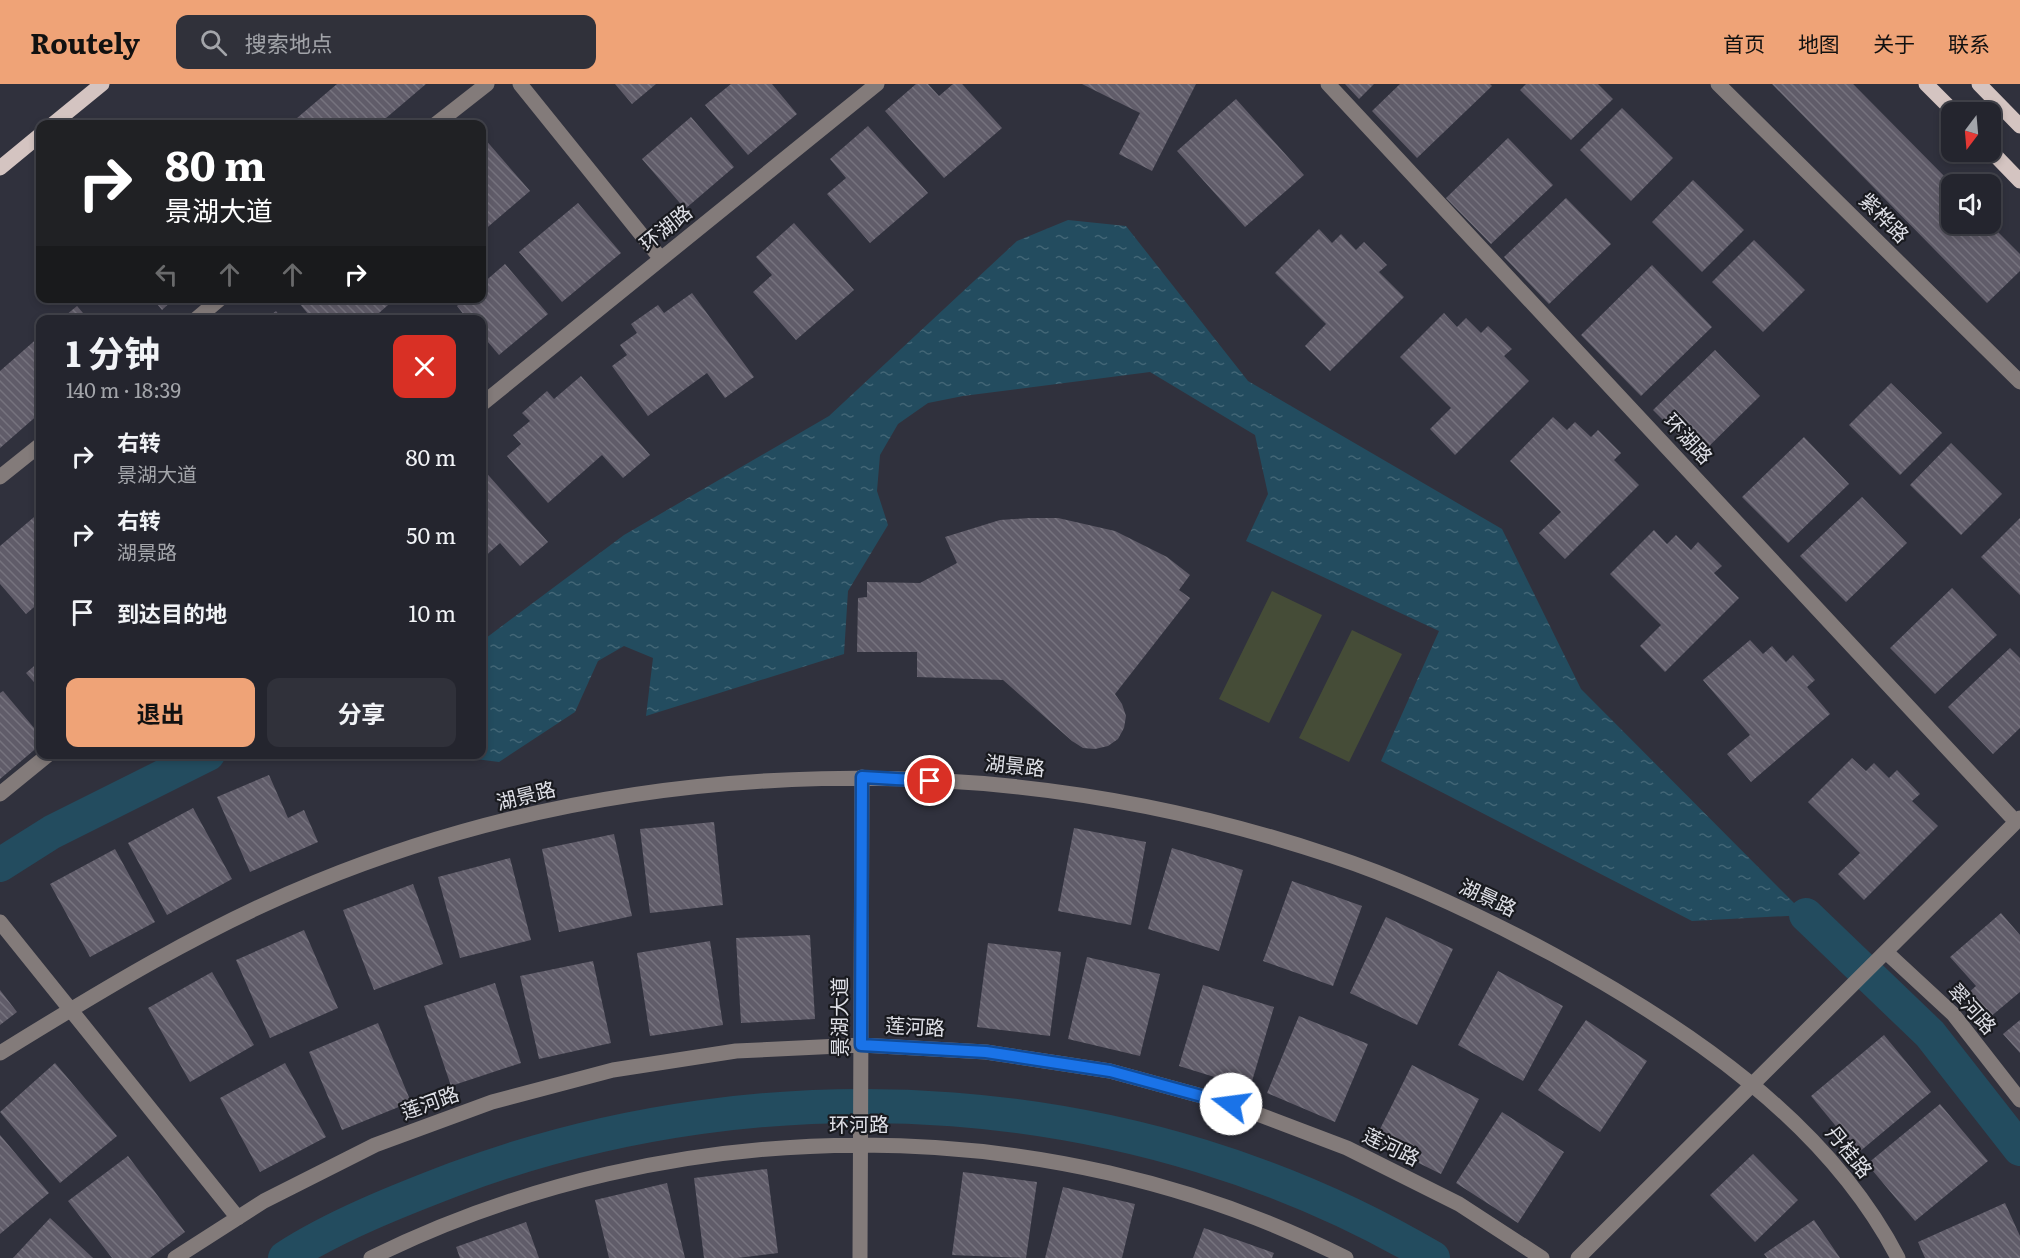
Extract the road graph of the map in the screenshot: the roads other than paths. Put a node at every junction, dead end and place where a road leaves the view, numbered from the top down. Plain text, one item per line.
1 (102, 84) edge
2 (486, 84) edge
3 (520, 84) edge
4 (877, 84) edge
5 (1328, 84) edge
6 (1718, 84) edge
7 (1926, 84) edge
8 (1979, 84) edge
9 (1944, 102) edge
10 (58, 120) edge
11 (441, 120) edge
12 (2020, 126) edge
13 (36, 138) edge
14 (2001, 161) edge
15 (0, 168) edge
16 (2020, 181) edge
17 (661, 259) junction
18 (215, 303) edge
19 (201, 315) edge
20 (2020, 382) edge
21 (486, 401) edge
22 (36, 448) edge
23 (0, 477) edge
24 (43, 759) edge
25 (862, 777) junction
26 (0, 794) edge
27 (2018, 820) edge
28 (0, 922) edge
29 (1886, 952) junction
30 (71, 1010) junction
31 (861, 1045) junction
32 (0, 1053) edge
33 (1753, 1084) junction
34 (2020, 1100) edge
35 (861, 1144) junction
36 (238, 1218) junction
37 (175, 1258) edge
38 (371, 1258) edge
39 (860, 1258) edge
40 (1346, 1258) edge
41 (1542, 1258) edge
42 (1578, 1258) edge
43 (1898, 1258) edge

1 - 10 main road
2 - 11 street
3 - 17 street
4 - 17 street, 环湖路
5 - 27 street, 环湖路
6 - 20 street, 紫桦路
7 - 9 main road
8 - 12 main road
13 - 15 main road
14 - 16 main road
17 - 21 street, 环湖路
18 - 19 street
22 - 23 street
24 - 26 street
25 - 30 street, 湖景路
25 - 31 street, 景湖大道
25 - 33 street, 湖景路
27 - 29 street
28 - 30 street
29 - 33 street
29 - 34 street, 翠河路
30 - 32 street, 湖景路
30 - 36 street
31 - 35 street, 景湖大道
31 - 36 street, 莲河路
31 - 41 street, 莲河路
33 - 42 street
33 - 43 street, 丹桂路
35 - 38 street, 环河路
35 - 39 street, 景湖大道
35 - 40 street, 环河路
36 - 37 street, 莲河路

